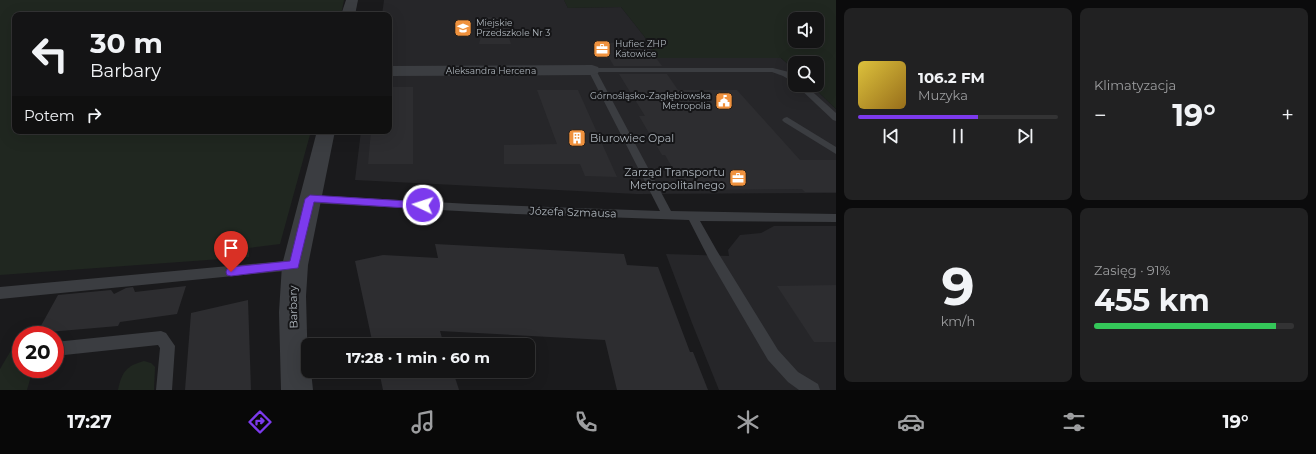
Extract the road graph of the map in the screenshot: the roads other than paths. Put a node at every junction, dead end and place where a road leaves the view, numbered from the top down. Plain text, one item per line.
1 (352, 0) edge
2 (349, 12) edge
3 (592, 70) junction
4 (392, 72) edge
5 (788, 76) edge
6 (808, 92) edge
7 (836, 118) edge
8 (787, 120) dead end
9 (325, 134) edge
10 (836, 152) edge
11 (310, 199) junction
12 (668, 216) junction
13 (692, 216) junction
14 (836, 218) edge
15 (294, 265) junction
16 (0, 293) edge
17 (64, 348) edge
18 (164, 390) edge
19 (297, 390) edge
20 (812, 390) edge

1 - 2 street
3 - 4 street, Aleksandra Hercena
3 - 5 lane
3 - 12 lane
6 - 7 lane
8 - 10 lane
9 - 11 street, Barbary
11 - 12 lane, Józefa Szmausa
11 - 15 street, Barbary
12 - 13 lane, Józefa Szmausa
13 - 14 lane, Józefa Szmausa
13 - 20 lane
15 - 16 lane
15 - 19 street, Barbary
17 - 18 lane

